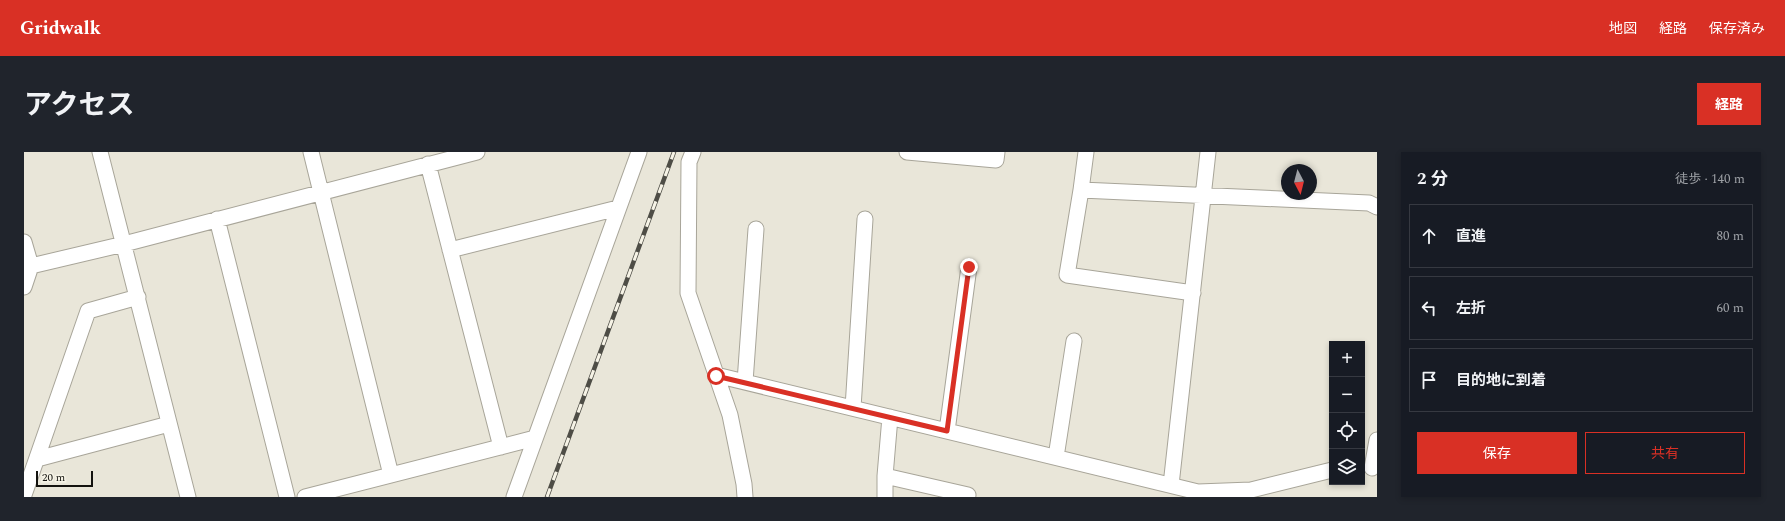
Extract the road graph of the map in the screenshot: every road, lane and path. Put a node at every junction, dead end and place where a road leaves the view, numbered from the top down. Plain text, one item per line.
1 (100, 152) edge
2 (311, 152) edge
3 (477, 152) edge
4 (639, 152) edge
5 (693, 152) edge
6 (907, 152) edge
7 (997, 152) edge
8 (1086, 152) edge
9 (1208, 152) edge
10 (428, 164) junction
11 (1081, 190) junction
12 (322, 193) junction
13 (1204, 196) junction
14 (1377, 207) edge
15 (618, 208) junction
16 (217, 219) junction
17 (864, 219) dead end
18 (756, 229) dead end
19 (24, 242) edge
20 (124, 244) junction
21 (450, 250) junction
22 (31, 266) junction
23 (969, 267) dead end
24 (24, 287) edge
25 (1193, 293) junction
26 (138, 297) junction
27 (1074, 341) dead end
28 (716, 376) junction
29 (745, 382) junction
30 (852, 408) junction
31 (890, 417) junction
32 (169, 424) junction
33 (947, 431) junction
34 (535, 438) junction
35 (1377, 440) edge
36 (501, 447) junction
37 (1056, 457) junction
38 (37, 459) junction
39 (1370, 468) edge
40 (1329, 471) edge
41 (391, 475) junction
42 (884, 476) junction
43 (1171, 485) junction
44 (1274, 491) edge
45 (347, 492) edge
46 (24, 495) edge
47 (972, 496) edge
48 (188, 497) edge
49 (286, 497) edge
50 (305, 497) edge
51 (514, 497) edge
52 (745, 497) edge
53 (885, 497) edge

1 - 20 street
2 - 12 street
3 - 10 street
4 - 15 street
5 - 28 street
6 - 7 street
8 - 11 street
9 - 13 street
10 - 12 street
10 - 21 street
11 - 13 street
11 - 25 street
12 - 16 street
12 - 41 street
13 - 14 street
13 - 25 street
15 - 21 street
15 - 34 street
16 - 20 street
16 - 49 street
17 - 30 street
18 - 29 street
19 - 22 street
20 - 22 street
20 - 26 street
21 - 36 street
22 - 24 street
23 - 33 street
25 - 43 street
26 - 32 street
26 - 38 street
27 - 37 street
28 - 29 street
28 - 52 street
29 - 30 street
30 - 31 street
31 - 33 street
31 - 42 street
32 - 38 street
32 - 48 street
33 - 37 street
34 - 36 street
34 - 51 street
35 - 39 street
36 - 41 street
37 - 43 street
38 - 46 street
40 - 44 street
41 - 45 street
42 - 47 street
42 - 53 street
43 - 44 street
45 - 50 street

